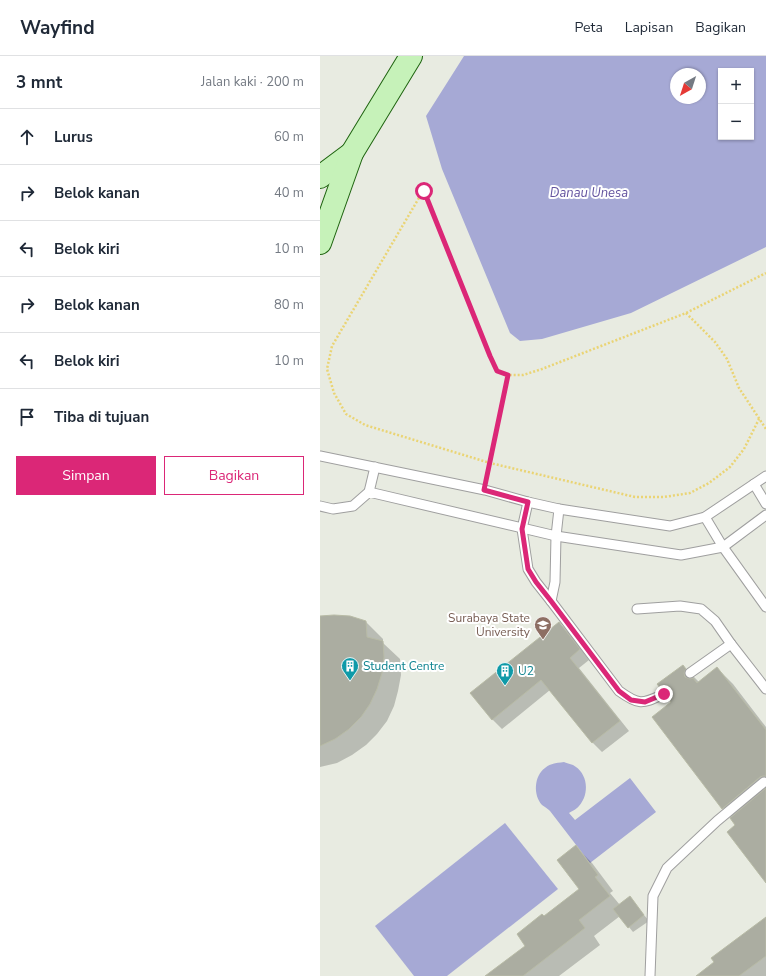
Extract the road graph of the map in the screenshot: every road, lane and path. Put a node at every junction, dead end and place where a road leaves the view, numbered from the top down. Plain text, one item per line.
1 (411, 56) edge
2 (352, 153) junction
3 (320, 177) edge
4 (320, 243) edge
5 (766, 273) edge
6 (686, 313) junction
7 (508, 375) junction
8 (759, 418) junction
9 (766, 429) edge
10 (320, 456) edge
11 (490, 464) junction
12 (375, 467) junction
13 (766, 476) edge
14 (754, 484) junction
15 (484, 490) junction
16 (369, 492) junction
17 (528, 502) junction
18 (766, 504) edge
19 (320, 506) edge
20 (559, 509) junction
21 (766, 515) edge
22 (705, 517) junction
23 (522, 529) junction
24 (556, 536) junction
25 (723, 547) junction
26 (551, 601) junction
27 (766, 607) edge
28 (637, 609) dead end
29 (731, 644) junction
30 (690, 673) dead end
31 (766, 689) edge
32 (664, 694) dead end
33 (764, 782) dead end
34 (650, 976) edge

1 - 2 main road
2 - 3 main road
2 - 4 main road
5 - 6 path
6 - 7 path
6 - 8 path
7 - 11 path
7 - 11 path
8 - 9 path
8 - 11 path
10 - 12 lane
11 - 15 path
12 - 15 lane
12 - 16 lane
13 - 14 lane
14 - 18 lane
14 - 22 lane
15 - 17 lane
16 - 19 lane
16 - 23 lane
17 - 20 lane
17 - 23 lane
20 - 22 lane
20 - 24 lane
21 - 25 lane
22 - 25 lane
23 - 24 lane
23 - 26 lane
24 - 25 lane
24 - 26 lane
25 - 27 lane
26 - 32 lane
28 - 29 lane
29 - 30 lane
29 - 31 lane
33 - 34 lane

